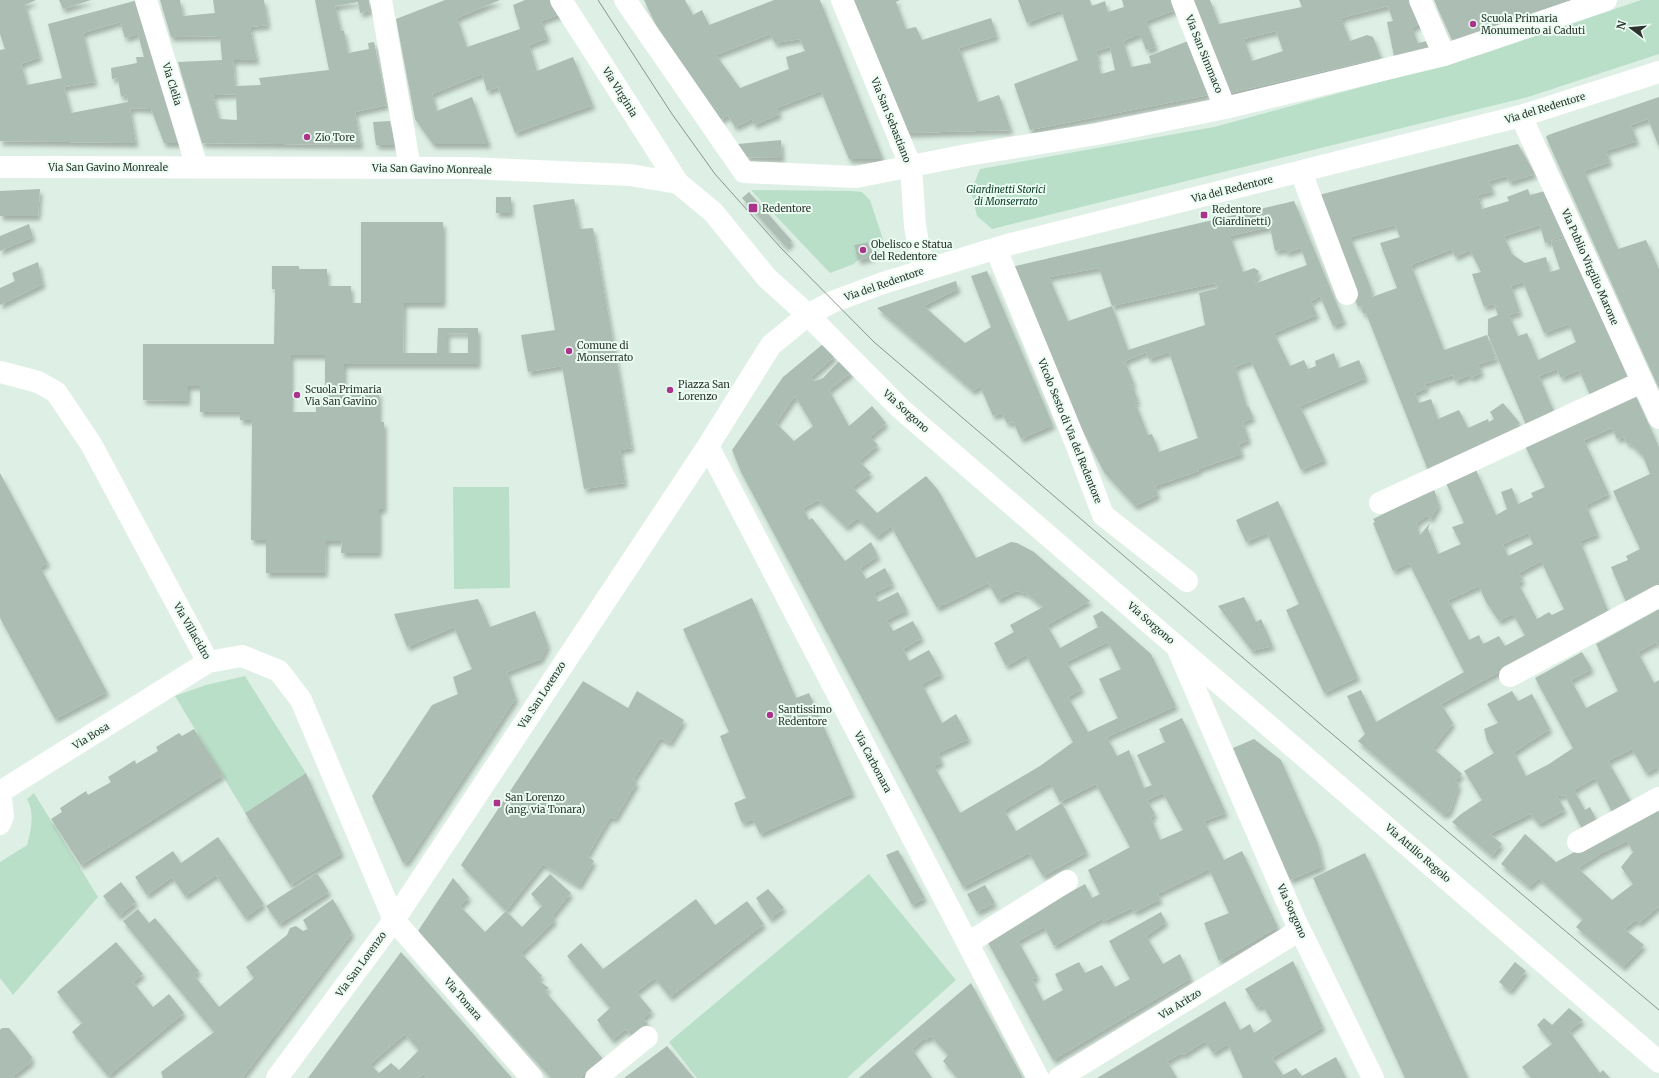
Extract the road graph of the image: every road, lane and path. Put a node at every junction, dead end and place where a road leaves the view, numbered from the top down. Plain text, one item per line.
1 (146, 0) edge
2 (381, 0) edge
3 (561, 0) edge
4 (625, 0) edge
5 (842, 0) edge
6 (1182, 0) edge
7 (1420, 0) edge
8 (1606, 0) edge
9 (1444, 55) junction
10 (1659, 72) edge
11 (1225, 108) junction
12 (1522, 116) junction
13 (0, 167) edge
14 (197, 167) junction
15 (911, 167) junction
16 (410, 168) junction
17 (1301, 172) junction
18 (678, 184) junction
19 (996, 249) junction
20 (923, 270) junction
21 (1347, 294) dead end
22 (808, 315) junction
23 (0, 372) edge
24 (1642, 382) junction
25 (1659, 418) edge
26 (708, 446) junction
27 (1380, 503) dead end
28 (1187, 581) dead end
29 (1659, 596) edge
30 (1176, 645) junction
31 (208, 662) junction
32 (1510, 676) dead end
33 (0, 792) edge
34 (1659, 798) edge
35 (0, 824) edge
36 (1578, 842) dead end
37 (1067, 881) dead end
38 (394, 920) junction
39 (1300, 930) junction
40 (968, 943) junction
41 (647, 1037) dead end
42 (1659, 1062) edge
43 (277, 1078) edge
44 (532, 1078) edge
45 (596, 1078) edge
46 (1038, 1078) edge
47 (1059, 1078) edge
48 (1373, 1078) edge

1 - 14 street, Via Clelia
2 - 16 street
3 - 18 street, Via Virginia
4 - 15 street
5 - 15 street, Via San Sebastiano
6 - 11 street, Via San Simmaco
7 - 9 street
8 - 9 street
9 - 11 street
10 - 12 street, Via del Redentore
11 - 15 street
12 - 17 street, Via del Redentore
12 - 24 street, Via Publio Virgilio Marone
13 - 14 street, Via San Gavino Monreale
14 - 16 street, Via San Gavino Monreale
15 - 20 street, Via San Sebastiano
16 - 18 street, Via San Gavino Monreale
17 - 19 street, Via del Redentore
17 - 21 street
18 - 22 street, Via San Gavino Monreale
19 - 20 street, Via del Redentore
19 - 28 street, Vicolo Sesto di Via del Redentore
20 - 22 street, Via del Redentore
22 - 26 street, Via San Lorenzo
22 - 30 street, Via Sorgono
23 - 31 street, Via Villacidro
24 - 25 street, Via Publio Virgilio Marone
24 - 27 street
26 - 38 street, Via San Lorenzo
26 - 40 street, Via Carbonara
29 - 32 street
30 - 39 street, Via Sorgono
30 - 42 street, Via Attilio Regolo
31 - 33 street, Via Bosa
31 - 38 street, Via Villacidro
33 - 35 street, Via Bosa
34 - 36 street
37 - 40 street
38 - 43 street, Via San Lorenzo
38 - 44 street, Via Tonara
39 - 47 street, Via Aritzo
39 - 48 street, Via Sorgono
40 - 46 street, Via Carbonara
41 - 45 street

